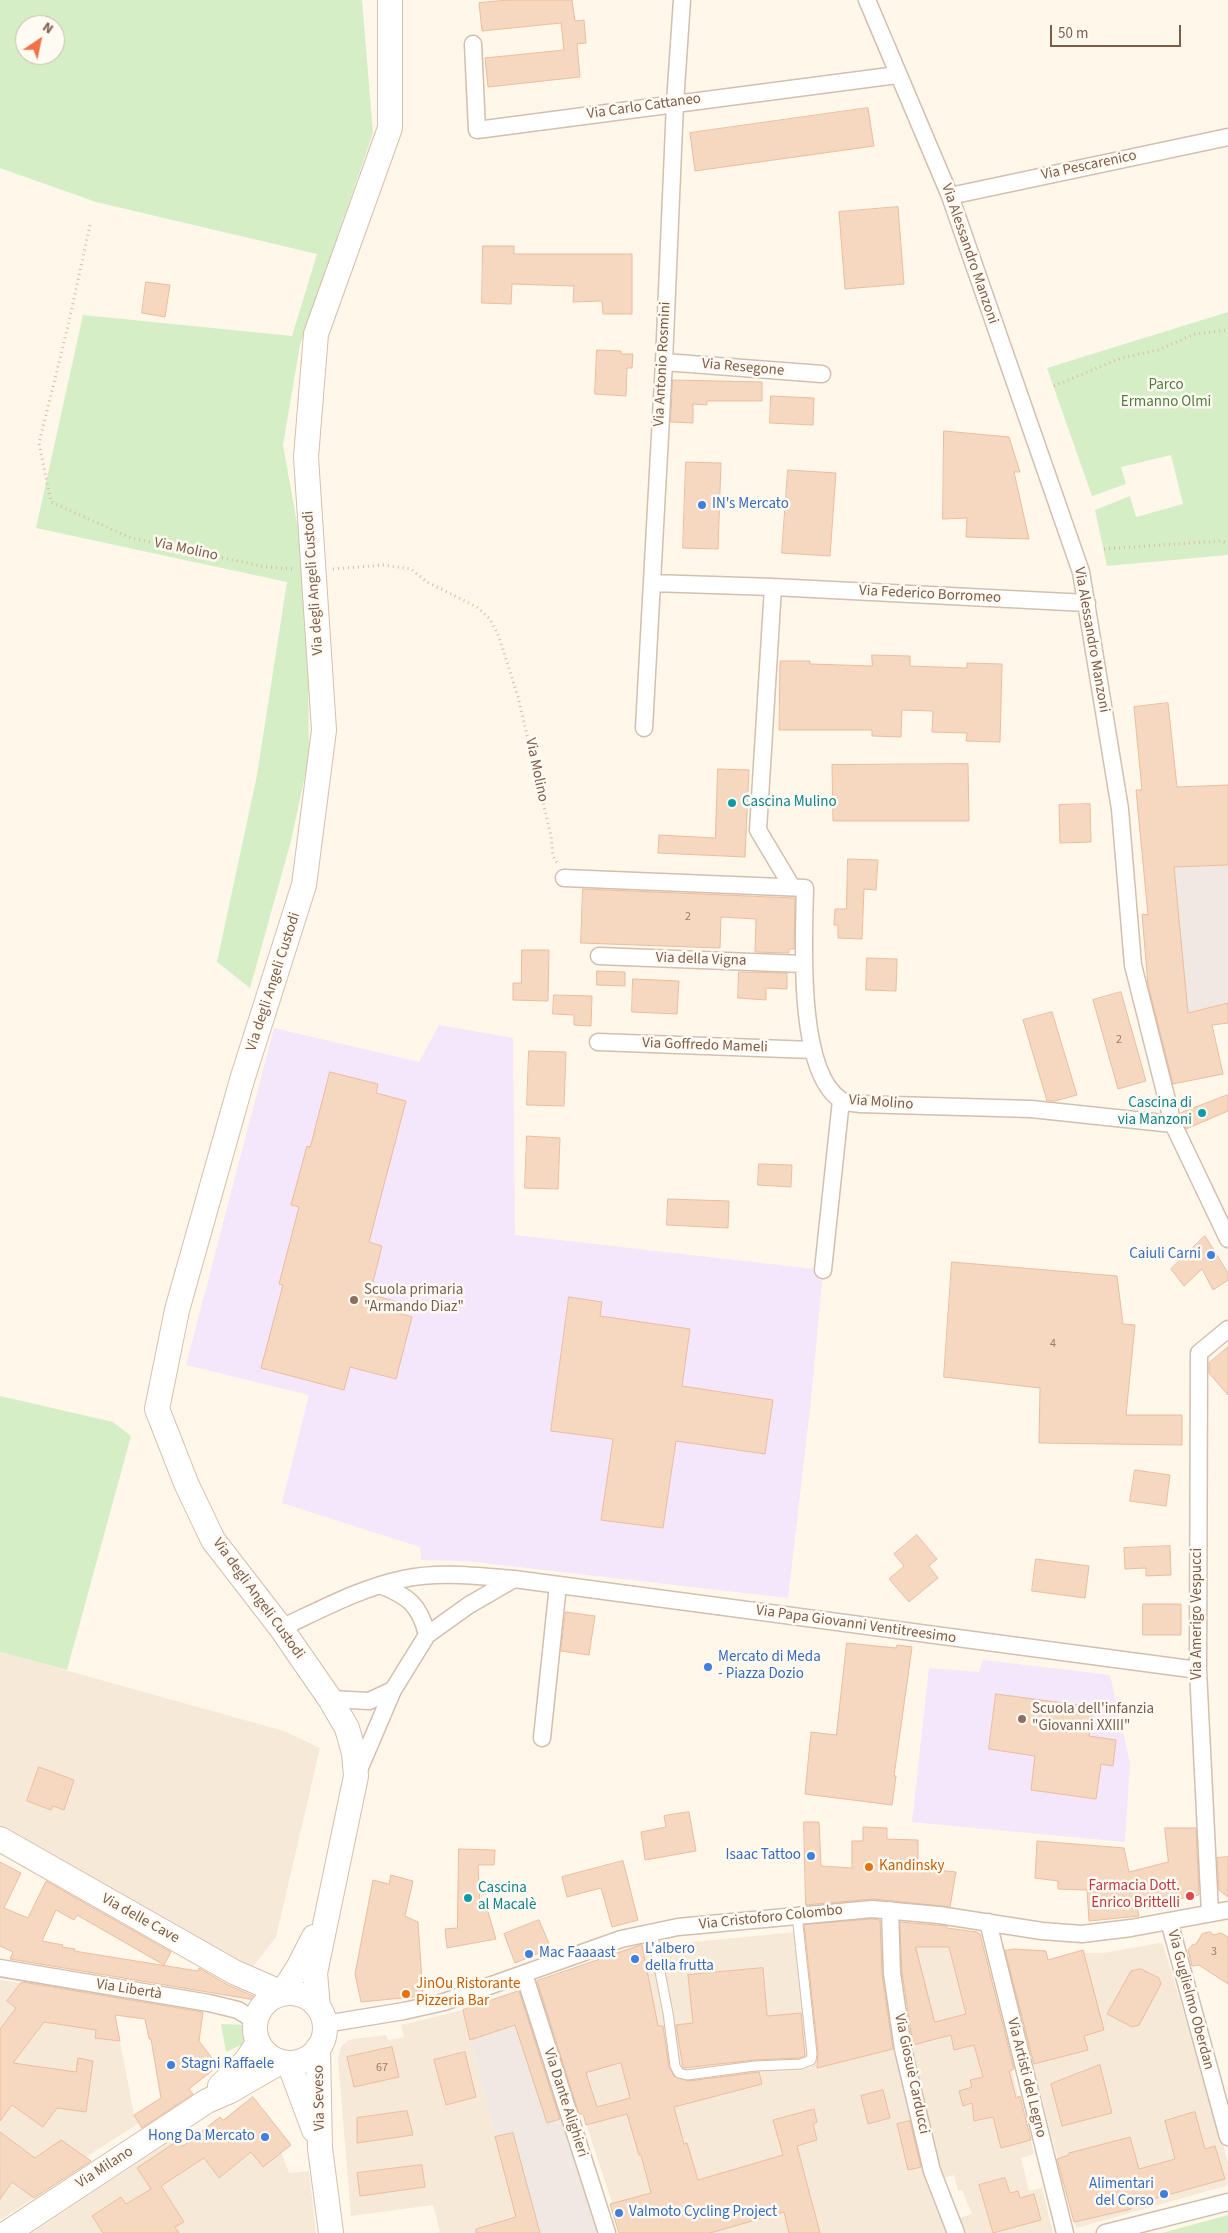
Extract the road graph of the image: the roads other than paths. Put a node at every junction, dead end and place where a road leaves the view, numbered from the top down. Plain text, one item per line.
1 (390, 0) edge
2 (682, 0) edge
3 (867, 0) edge
4 (473, 44) dead end
5 (897, 75) junction
6 (675, 103) junction
7 (1228, 137) edge
8 (950, 196) junction
9 (664, 362) junction
10 (822, 374) dead end
11 (652, 583) junction
12 (773, 587) junction
13 (1087, 603) junction
14 (644, 728) dead end
15 (564, 878) road end
16 (792, 887) junction
17 (599, 956) dead end
18 (803, 964) junction
19 (598, 1042) dead end
20 (812, 1050) junction
21 (841, 1100) junction
22 (1173, 1124) junction
23 (1228, 1239) edge
24 (823, 1270) dead end
25 (1228, 1329) edge
26 (514, 1579) junction
27 (380, 1585) junction
28 (558, 1585) junction
29 (281, 1628) junction
30 (427, 1635) junction
31 (1198, 1670) junction
32 (393, 1690) junction
33 (330, 1699) junction
34 (542, 1738) dead end
35 (356, 1776) junction
36 (0, 1839) edge
37 (328, 1909) junction
38 (890, 1910) junction
39 (1228, 1910) edge
40 (1210, 1913) junction
41 (797, 1915) junction
42 (1169, 1921) junction
43 (988, 1922) junction
44 (652, 1931) junction
45 (0, 1968) edge
46 (524, 1974) junction
47 (282, 1993) junction
48 (321, 2016) junction
49 (256, 2032) junction
50 (318, 2048) junction
51 (285, 2063) junction
52 (204, 2103) junction
53 (1228, 2137) edge
54 (320, 2148) junction
55 (1228, 2202) edge
56 (7, 2233) edge
57 (331, 2233) edge
58 (607, 2233) edge
59 (956, 2233) edge
60 (1065, 2233) edge
61 (1105, 2233) edge

1 - 29 street, Via degli Angeli Custodi
2 - 6 street, Via Antonio Rosmini
3 - 5 street, Via Alessandro Manzoni
4 - 6 street, Via Carlo Cattaneo
5 - 6 street, Via Carlo Cattaneo
5 - 8 street, Via Alessandro Manzoni
6 - 9 street, Via Antonio Rosmini
7 - 8 street, Via Pescarenico
8 - 13 street, Via Alessandro Manzoni
9 - 10 street, Via Resegone
9 - 11 street, Via Antonio Rosmini
11 - 12 street, Via Federico Borromeo
11 - 14 street, Via Antonio Rosmini
12 - 13 street, Via Federico Borromeo
12 - 16 street
13 - 22 street, Via Alessandro Manzoni
15 - 16 street
16 - 18 street, Via Molino
17 - 18 street, Via della Vigna
18 - 20 street, Via Molino
19 - 20 street, Via Goffredo Mameli
20 - 21 street, Via Molino
21 - 22 street, Via Molino
21 - 24 street
22 - 23 street, Via Alessandro Manzoni
25 - 31 street, Via Amerigo Vespucci
26 - 27 street, Via Papa Giovanni Ventitreesimo
26 - 28 street, Via Papa Giovanni Ventitreesimo
26 - 30 street
27 - 29 street, Via Papa Giovanni Ventitreesimo
27 - 30 street
28 - 31 street, Via Papa Giovanni Ventitreesimo
28 - 34 street
29 - 33 street, Via degli Angeli Custodi
30 - 32 street
31 - 40 street, Via Amerigo Vespucci
32 - 33 street
32 - 35 street
33 - 35 street, Via degli Angeli Custodi
35 - 37 street, Via degli Angeli Custodi
36 - 47 street, Via delle Cave
37 - 47 street, Via degli Angeli Custodi
37 - 48 street, Via degli Angeli Custodi
38 - 41 street, Via Cristoforo Colombo
38 - 43 street, Via Cristoforo Colombo
38 - 59 street, Via Giosuè Carducci
39 - 40 street, Via Cristoforo Colombo
40 - 42 street, Via Cristoforo Colombo
41 - 44 street, Via Cristoforo Colombo
41 - 44 lane
42 - 43 street, Via Cristoforo Colombo
42 - 53 street, Via Guglielmo Oberdan
43 - 60 street, Via Artisti del Legno
44 - 46 street, Via Cristoforo Colombo
45 - 49 street, Via Libertà
46 - 48 street, Via Cristoforo Colombo
46 - 58 street, Via Dante Alighieri
47 - 48 street
47 - 49 street
48 - 50 street
49 - 51 street
49 - 52 street, Via Milano
50 - 51 street
50 - 54 street, Via Seveso
51 - 52 street, Via Milano
51 - 54 street, Via Seveso
52 - 56 street, Via Milano
54 - 57 street, Via Seveso
55 - 61 street

